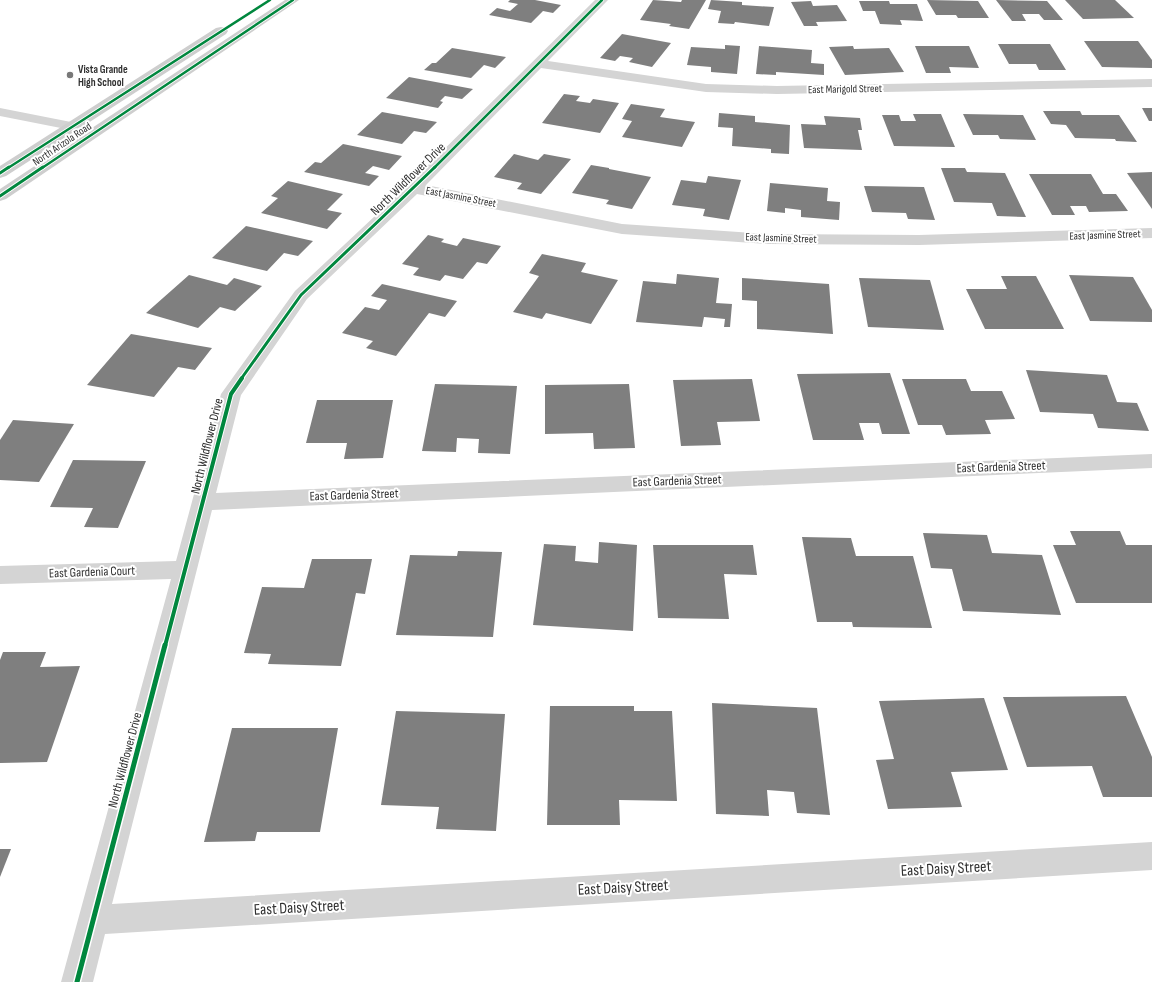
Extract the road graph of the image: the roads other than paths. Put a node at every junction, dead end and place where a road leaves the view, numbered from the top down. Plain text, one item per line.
1 (270, 0) edge
2 (293, 0) edge
3 (602, 0) edge
4 (539, 64) junction
5 (1152, 84) edge
6 (0, 112) edge
7 (71, 126) junction
8 (0, 173) edge
9 (414, 188) junction
10 (0, 196) edge
11 (1152, 233) edge
12 (1152, 461) edge
13 (202, 502) junction
14 (185, 570) junction
15 (0, 575) edge
16 (1152, 856) edge
17 (93, 920) junction
18 (77, 982) edge

1 - 7 street, North Arizola Road
2 - 10 street, North Arizola Road
3 - 4 street, North Wildflower Drive
4 - 5 street, East Marigold Street
4 - 9 street, North Wildflower Drive
6 - 7 lane
7 - 8 street, North Arizola Road
9 - 11 street, East Jasmine Street
9 - 13 street, North Wildflower Drive
12 - 13 street, East Gardenia Street
13 - 14 street, North Wildflower Drive
14 - 15 street, East Gardenia Court
14 - 17 street, North Wildflower Drive
16 - 17 street, East Daisy Street
17 - 18 street, North Wildflower Drive

